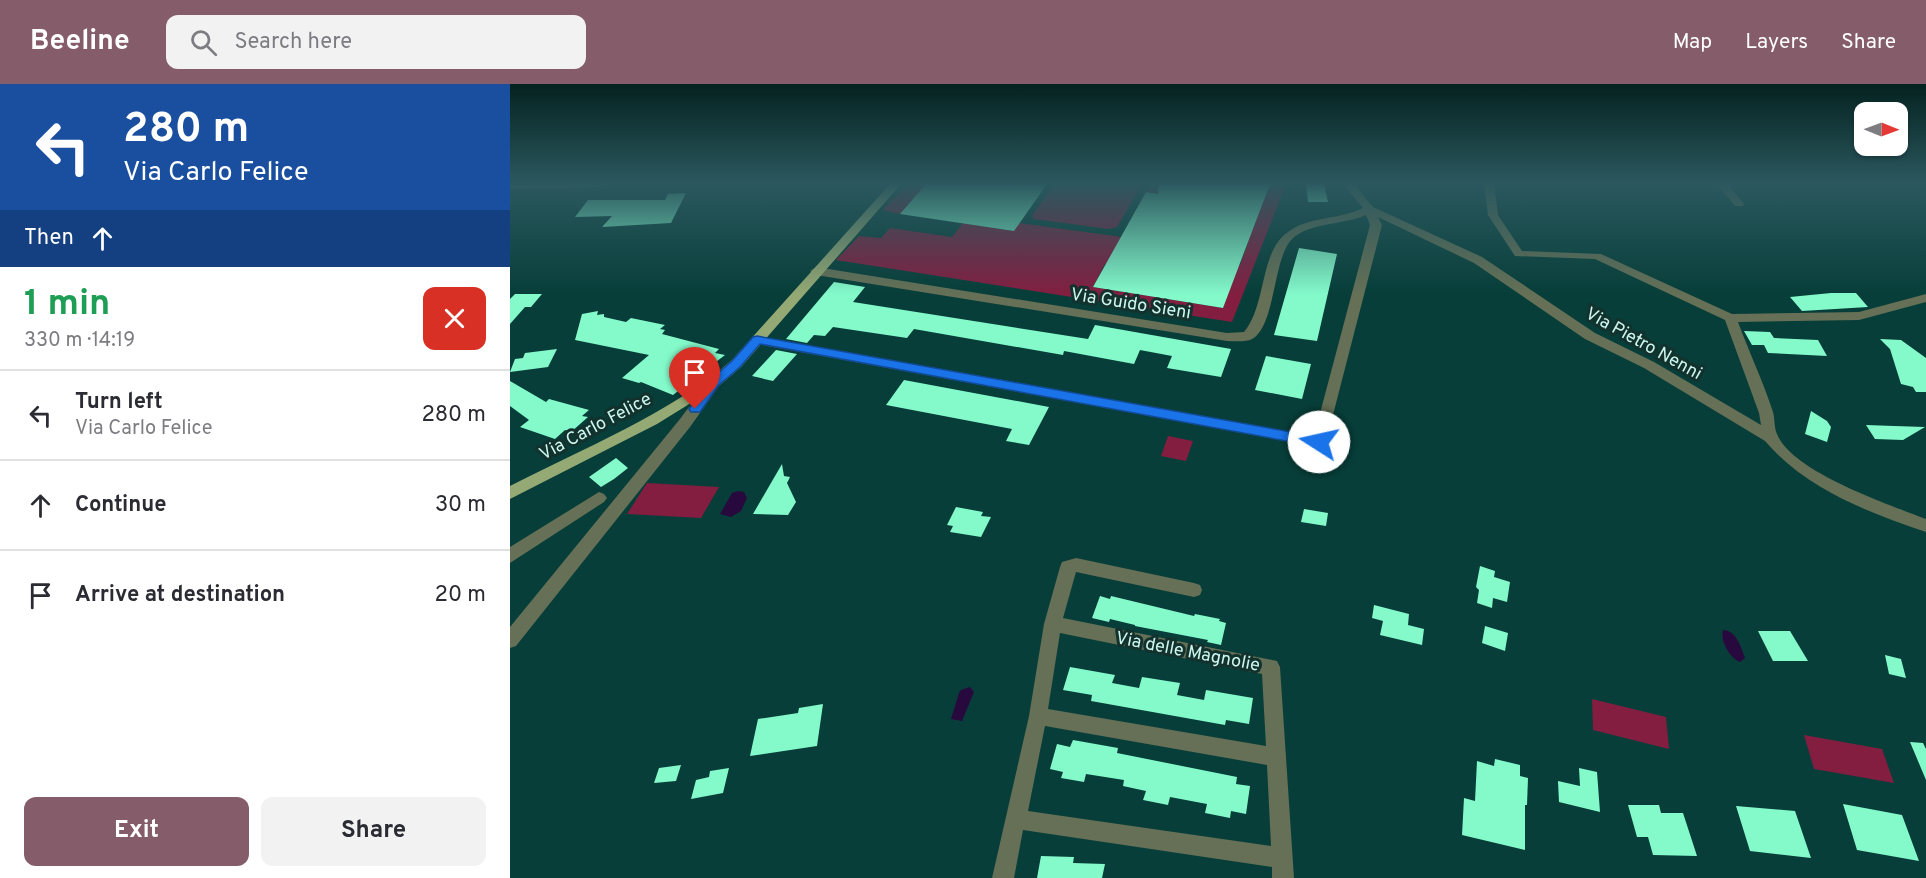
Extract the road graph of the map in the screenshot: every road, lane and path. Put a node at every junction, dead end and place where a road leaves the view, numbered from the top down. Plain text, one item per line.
1 (862, 221) edge
2 (1335, 221) edge
3 (1375, 221) edge
4 (1396, 221) edge
5 (1497, 221) edge
6 (816, 271) junction
7 (1926, 298) edge
8 (1730, 318) junction
9 (757, 340) junction
10 (715, 382) junction
11 (1770, 437) junction
12 (510, 494) edge
13 (599, 498) dead end
14 (1926, 526) edge
15 (510, 556) edge
16 (1194, 590) dead end
17 (1053, 624) junction
18 (510, 640) edge
19 (1038, 716) junction
20 (1275, 756) junction
21 (1016, 819) junction
22 (1283, 868) edge
23 (1003, 878) edge

1 - 6 main road, Via Carlo Felice
2 - 6 street, Via Guido Sieni
3 - 9 street
4 - 11 street, Via Pietro Nenni
5 - 8 street
6 - 9 main road, Via Carlo Felice
7 - 8 street
8 - 11 street
9 - 10 main road, Via Carlo Felice
10 - 12 main road, Via Carlo Felice
10 - 18 street
11 - 14 street, Via Pietro Nenni
13 - 15 street
16 - 17 street
17 - 19 street
17 - 20 street, Via delle Magnolie
19 - 20 street
19 - 21 street
20 - 22 street, Via delle Magnolie
21 - 22 street, Via delle Magnolie
21 - 23 street

